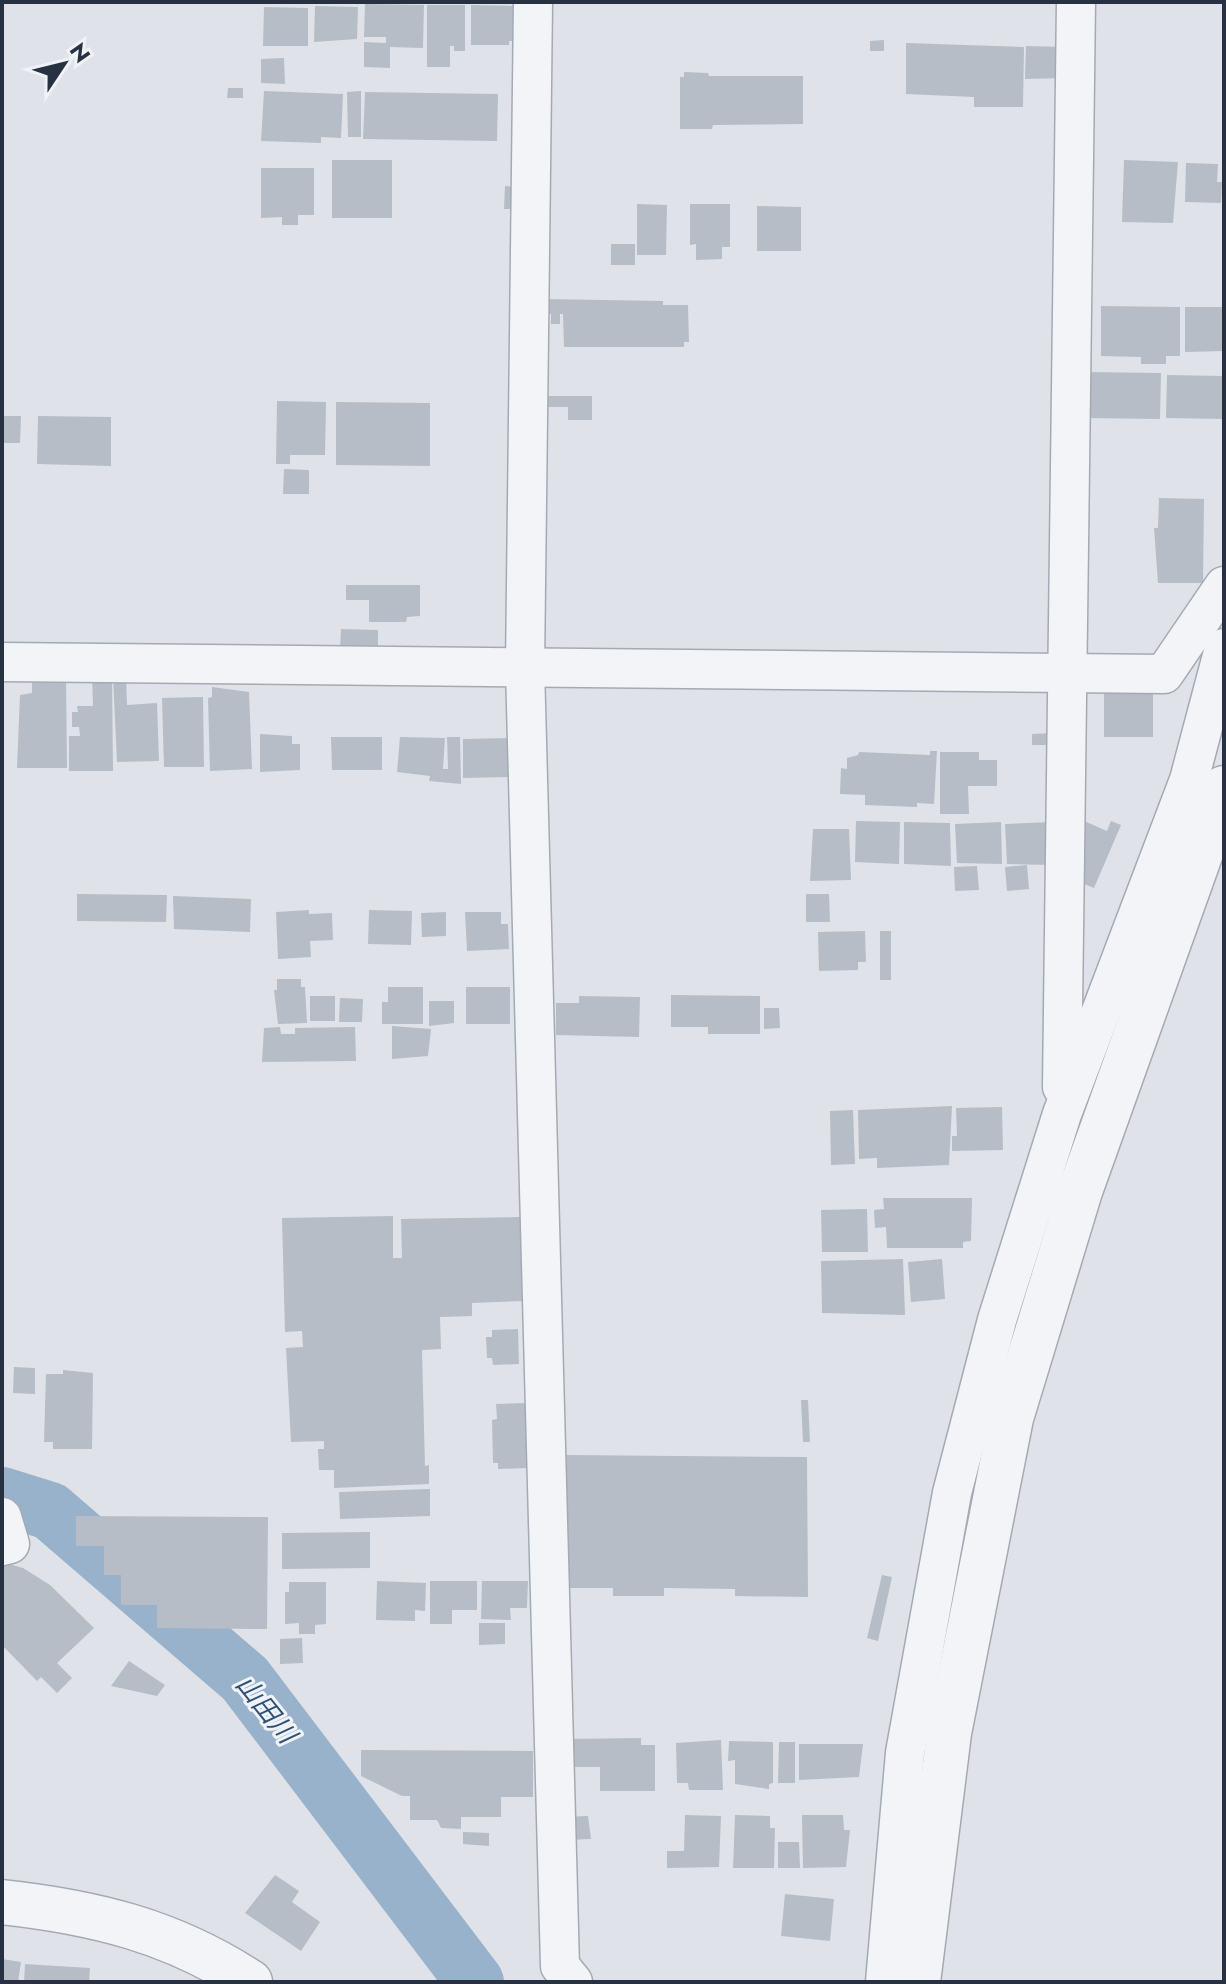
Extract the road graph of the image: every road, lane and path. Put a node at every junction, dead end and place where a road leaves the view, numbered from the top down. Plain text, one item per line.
1 (533, 2) edge
2 (1076, 2) edge
3 (1224, 586) edge
4 (1224, 648) edge
5 (2, 662) edge
6 (525, 668) junction
7 (1068, 673) junction
8 (1224, 788) edge
9 (1062, 1114) junction
10 (2, 1517) edge
11 (2, 1546) edge
12 (2, 1902) edge
13 (250, 1982) edge
14 (573, 1982) edge
15 (885, 1982) edge
16 (918, 1982) edge

1 - 6 street
2 - 7 street
3 - 7 street
4 - 9 street
5 - 6 street
6 - 7 street
6 - 14 street
7 - 9 street
8 - 16 street
9 - 15 street
10 - 11 street
12 - 13 street

